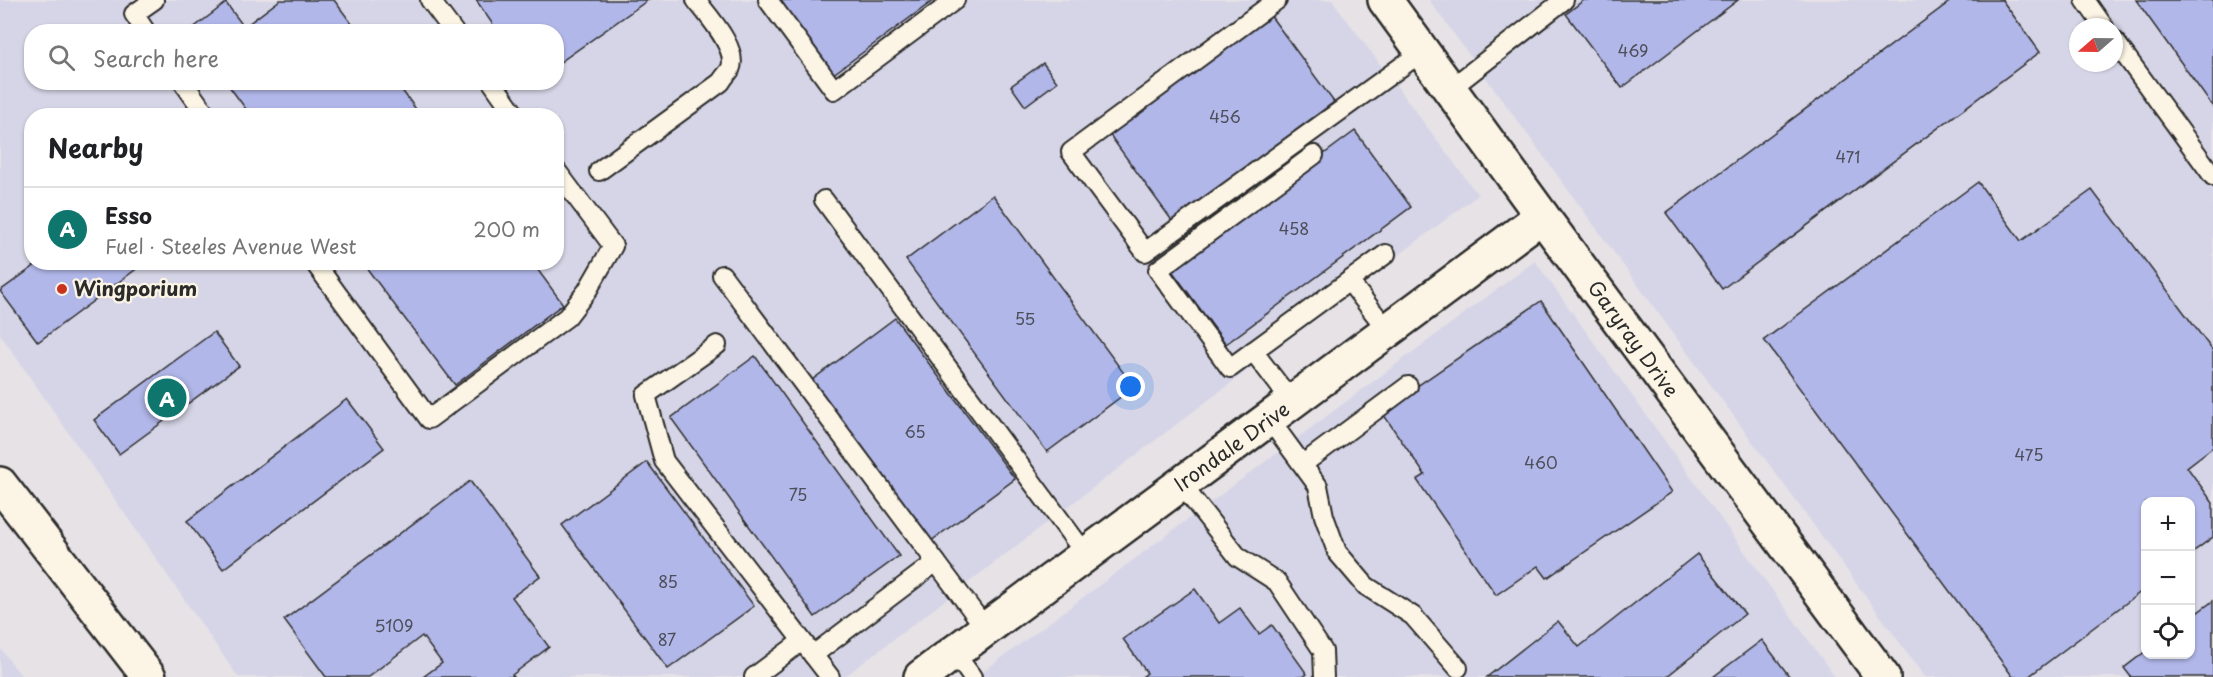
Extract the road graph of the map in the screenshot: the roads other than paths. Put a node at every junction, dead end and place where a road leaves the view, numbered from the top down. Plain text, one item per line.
1 (154, 0) edge
2 (430, 0) edge
3 (696, 0) edge
4 (768, 0) edge
5 (955, 0) edge
6 (1277, 0) edge
7 (1385, 0) edge
8 (1564, 0) edge
9 (2085, 0) edge
10 (2098, 18) edge
11 (141, 24) edge
12 (448, 24) edge
13 (1423, 51) junction
14 (2123, 52) edge
15 (1450, 89) junction
16 (189, 90) edge
17 (498, 90) edge
18 (201, 108) edge
19 (510, 108) edge
20 (1314, 154) dead end
21 (599, 171) dead end
22 (2213, 176) edge
23 (564, 181) edge
24 (824, 200) dead end
25 (1542, 216) junction
26 (1386, 254) dead end
27 (320, 270) edge
28 (722, 275) dead end
29 (1349, 281) junction
30 (1388, 331) junction
31 (717, 345) dead end
32 (1253, 351) junction
33 (1408, 386) dead end
34 (1281, 410) junction
35 (1303, 464) junction
36 (0, 484) edge
37 (1181, 484) junction
38 (1086, 555) junction
39 (936, 562) junction
40 (986, 629) junction
41 (808, 648) junction
42 (963, 665) edge
43 (1458, 668) dead end
44 (149, 677) edge
45 (754, 677) edge
46 (830, 677) edge
47 (921, 677) edge
48 (1324, 677) edge
49 (1883, 677) edge

1 - 11 lane
2 - 12 lane
3 - 21 lane
4 - 5 lane
6 - 13 lane
7 - 13 street, Garyray Drive
8 - 15 lane
9 - 10 lane
13 - 15 street, Garyray Drive
14 - 22 lane
15 - 25 street, Garyray Drive
16 - 18 lane
17 - 19 lane
20 - 32 lane
23 - 27 lane
24 - 38 lane
25 - 30 street, Irondale Drive
25 - 49 street, Garyray Drive
26 - 29 lane
28 - 39 lane
29 - 30 lane
29 - 32 lane
30 - 34 street, Irondale Drive
31 - 41 lane
32 - 34 lane
33 - 35 lane
34 - 35 lane
34 - 37 street, Irondale Drive
35 - 43 lane
36 - 44 street
37 - 38 street, Irondale Drive
37 - 48 lane
38 - 40 street, Irondale Drive
39 - 40 lane
39 - 41 lane
40 - 42 street, Irondale Drive
41 - 45 lane
41 - 46 lane
42 - 47 street, Irondale Drive

